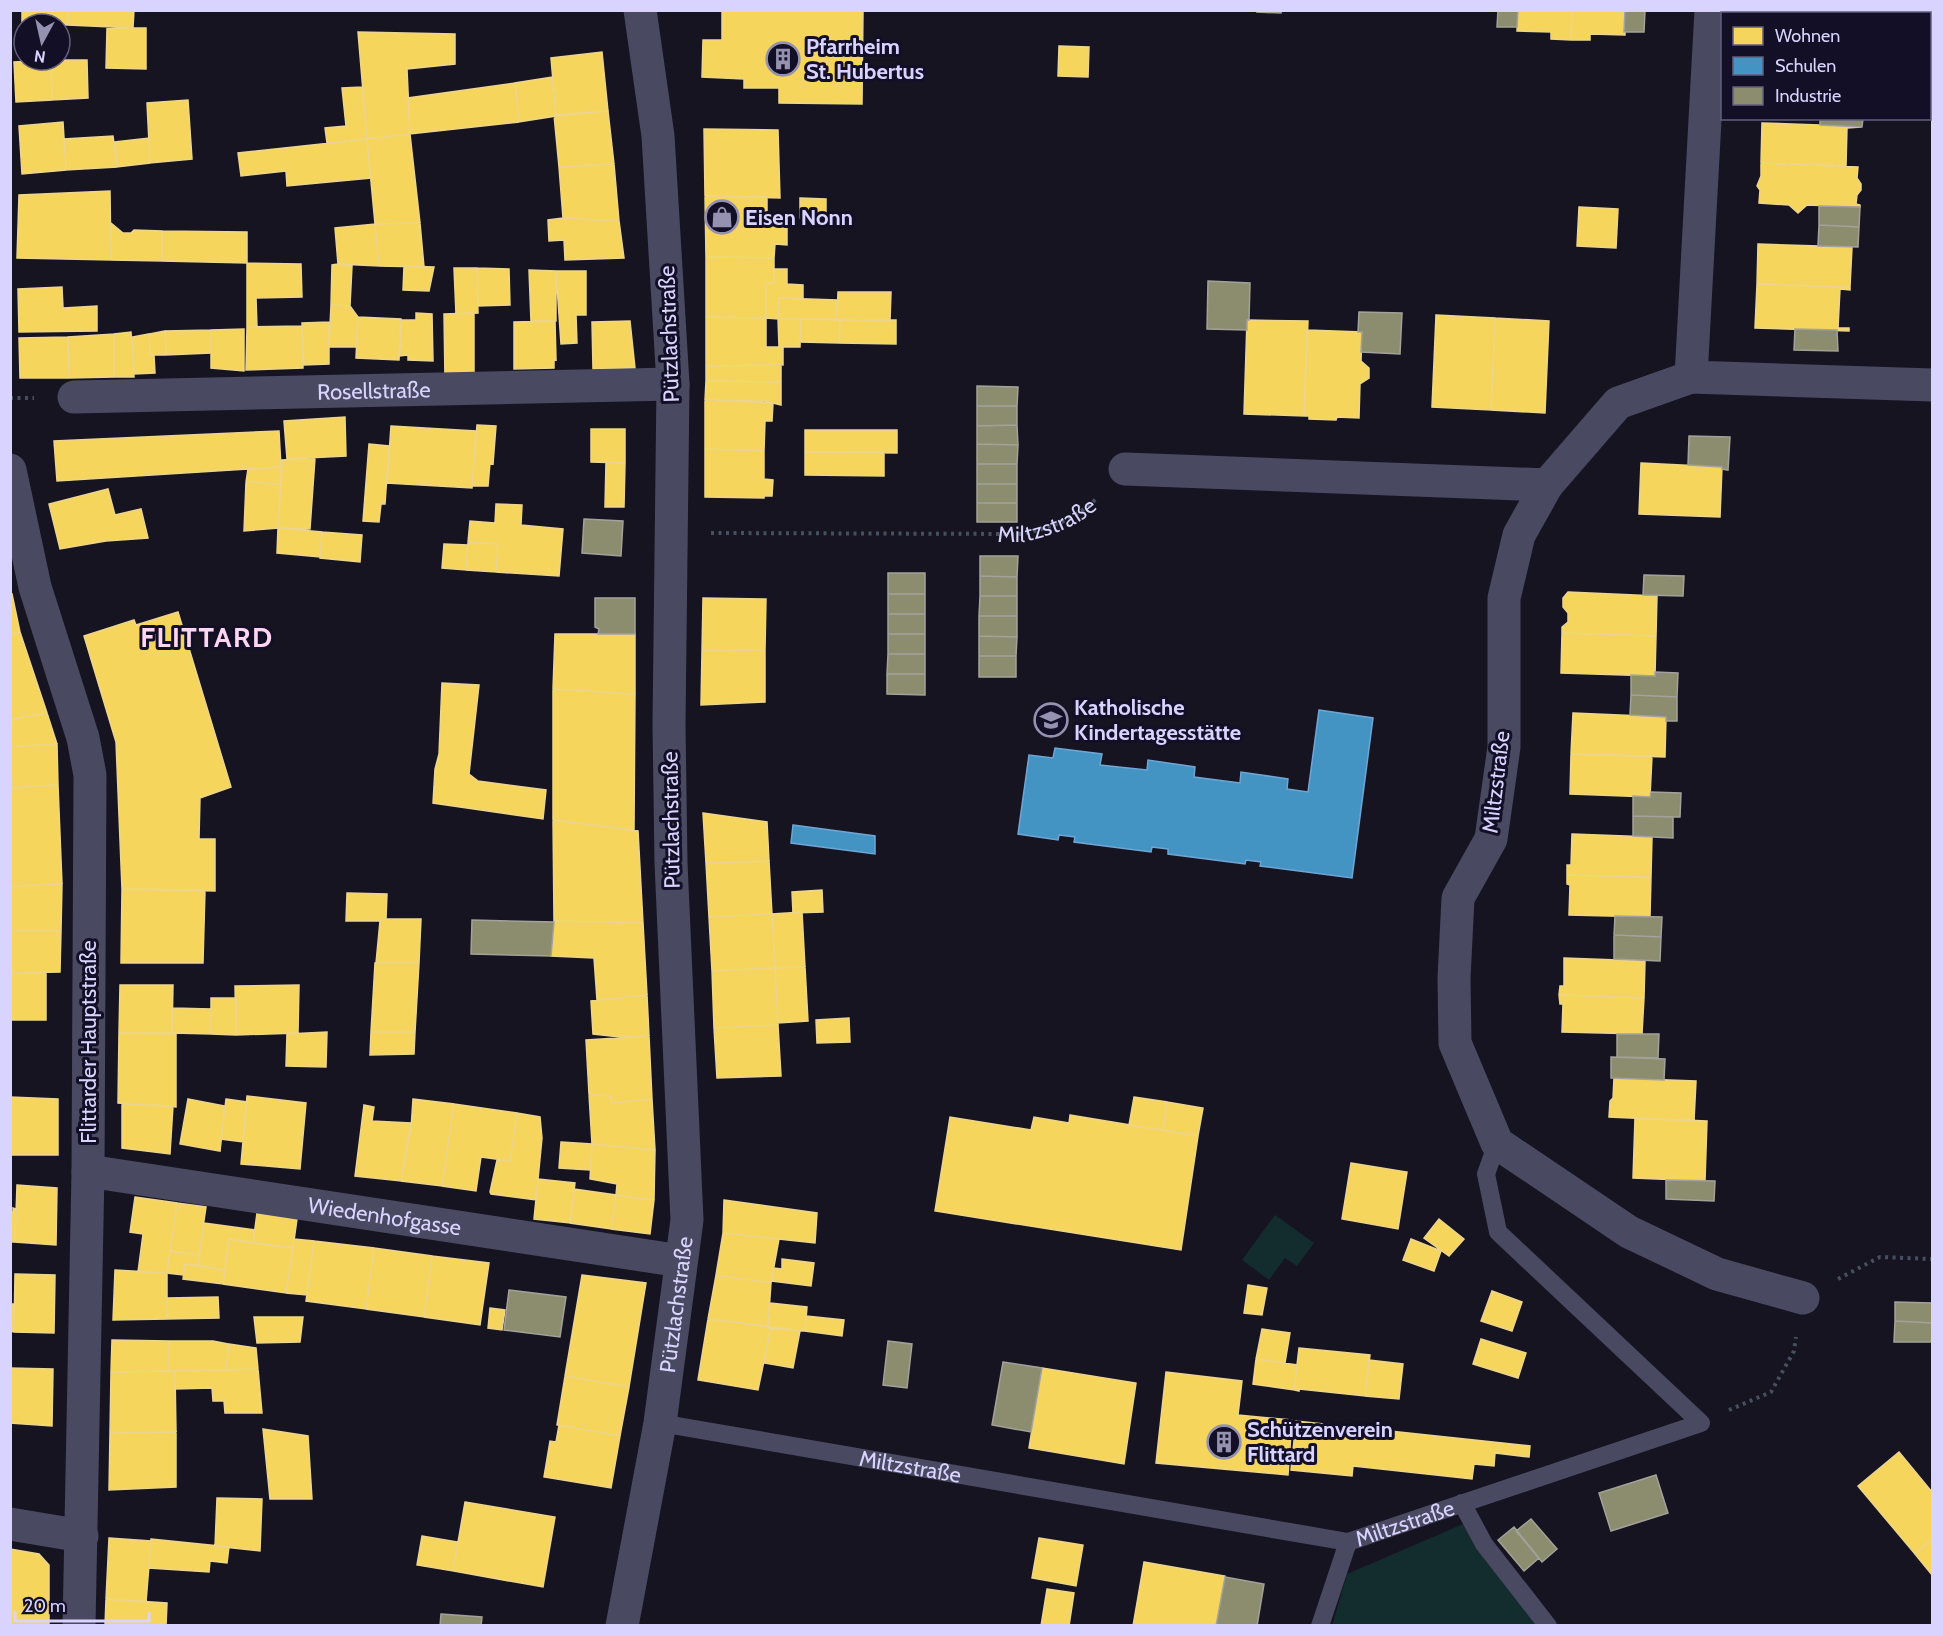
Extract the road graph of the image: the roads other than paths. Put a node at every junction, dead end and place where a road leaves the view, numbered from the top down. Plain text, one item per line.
1 (640, 10) edge
2 (1710, 10) edge
3 (1691, 377) junction
4 (673, 384) junction
5 (1932, 385) edge
6 (74, 397) dead end
7 (1125, 469) road end
8 (10, 470) edge
9 (1547, 485) junction
10 (1497, 1143) junction
11 (88, 1171) junction
12 (681, 1261) junction
13 (1803, 1298) dead end
14 (660, 1423) junction
15 (1462, 1503) junction
16 (10, 1524) edge
17 (82, 1536) junction
18 (1348, 1542) junction
19 (79, 1626) edge
20 (622, 1626) edge
21 (1320, 1626) edge
22 (1548, 1626) edge

1 - 4 street, Pützlachstraße
2 - 3 street
3 - 5 street
3 - 9 street, Miltzstraße
4 - 6 street, Rosellstraße
4 - 12 street, Pützlachstraße
7 - 9 street
8 - 11 street, Flittarder Hauptstraße
9 - 10 street, Miltzstraße
10 - 13 street
10 - 15 lane, Miltzstraße
11 - 12 street, Wiedenhofgasse
11 - 17 street, Flittarder Hauptstraße
12 - 14 street, Pützlachstraße
14 - 18 lane, Miltzstraße
14 - 20 street, Pützlachstraße
15 - 18 lane, Miltzstraße
15 - 22 lane
16 - 17 street
17 - 19 street, Flittarder Hauptstraße
18 - 21 lane

